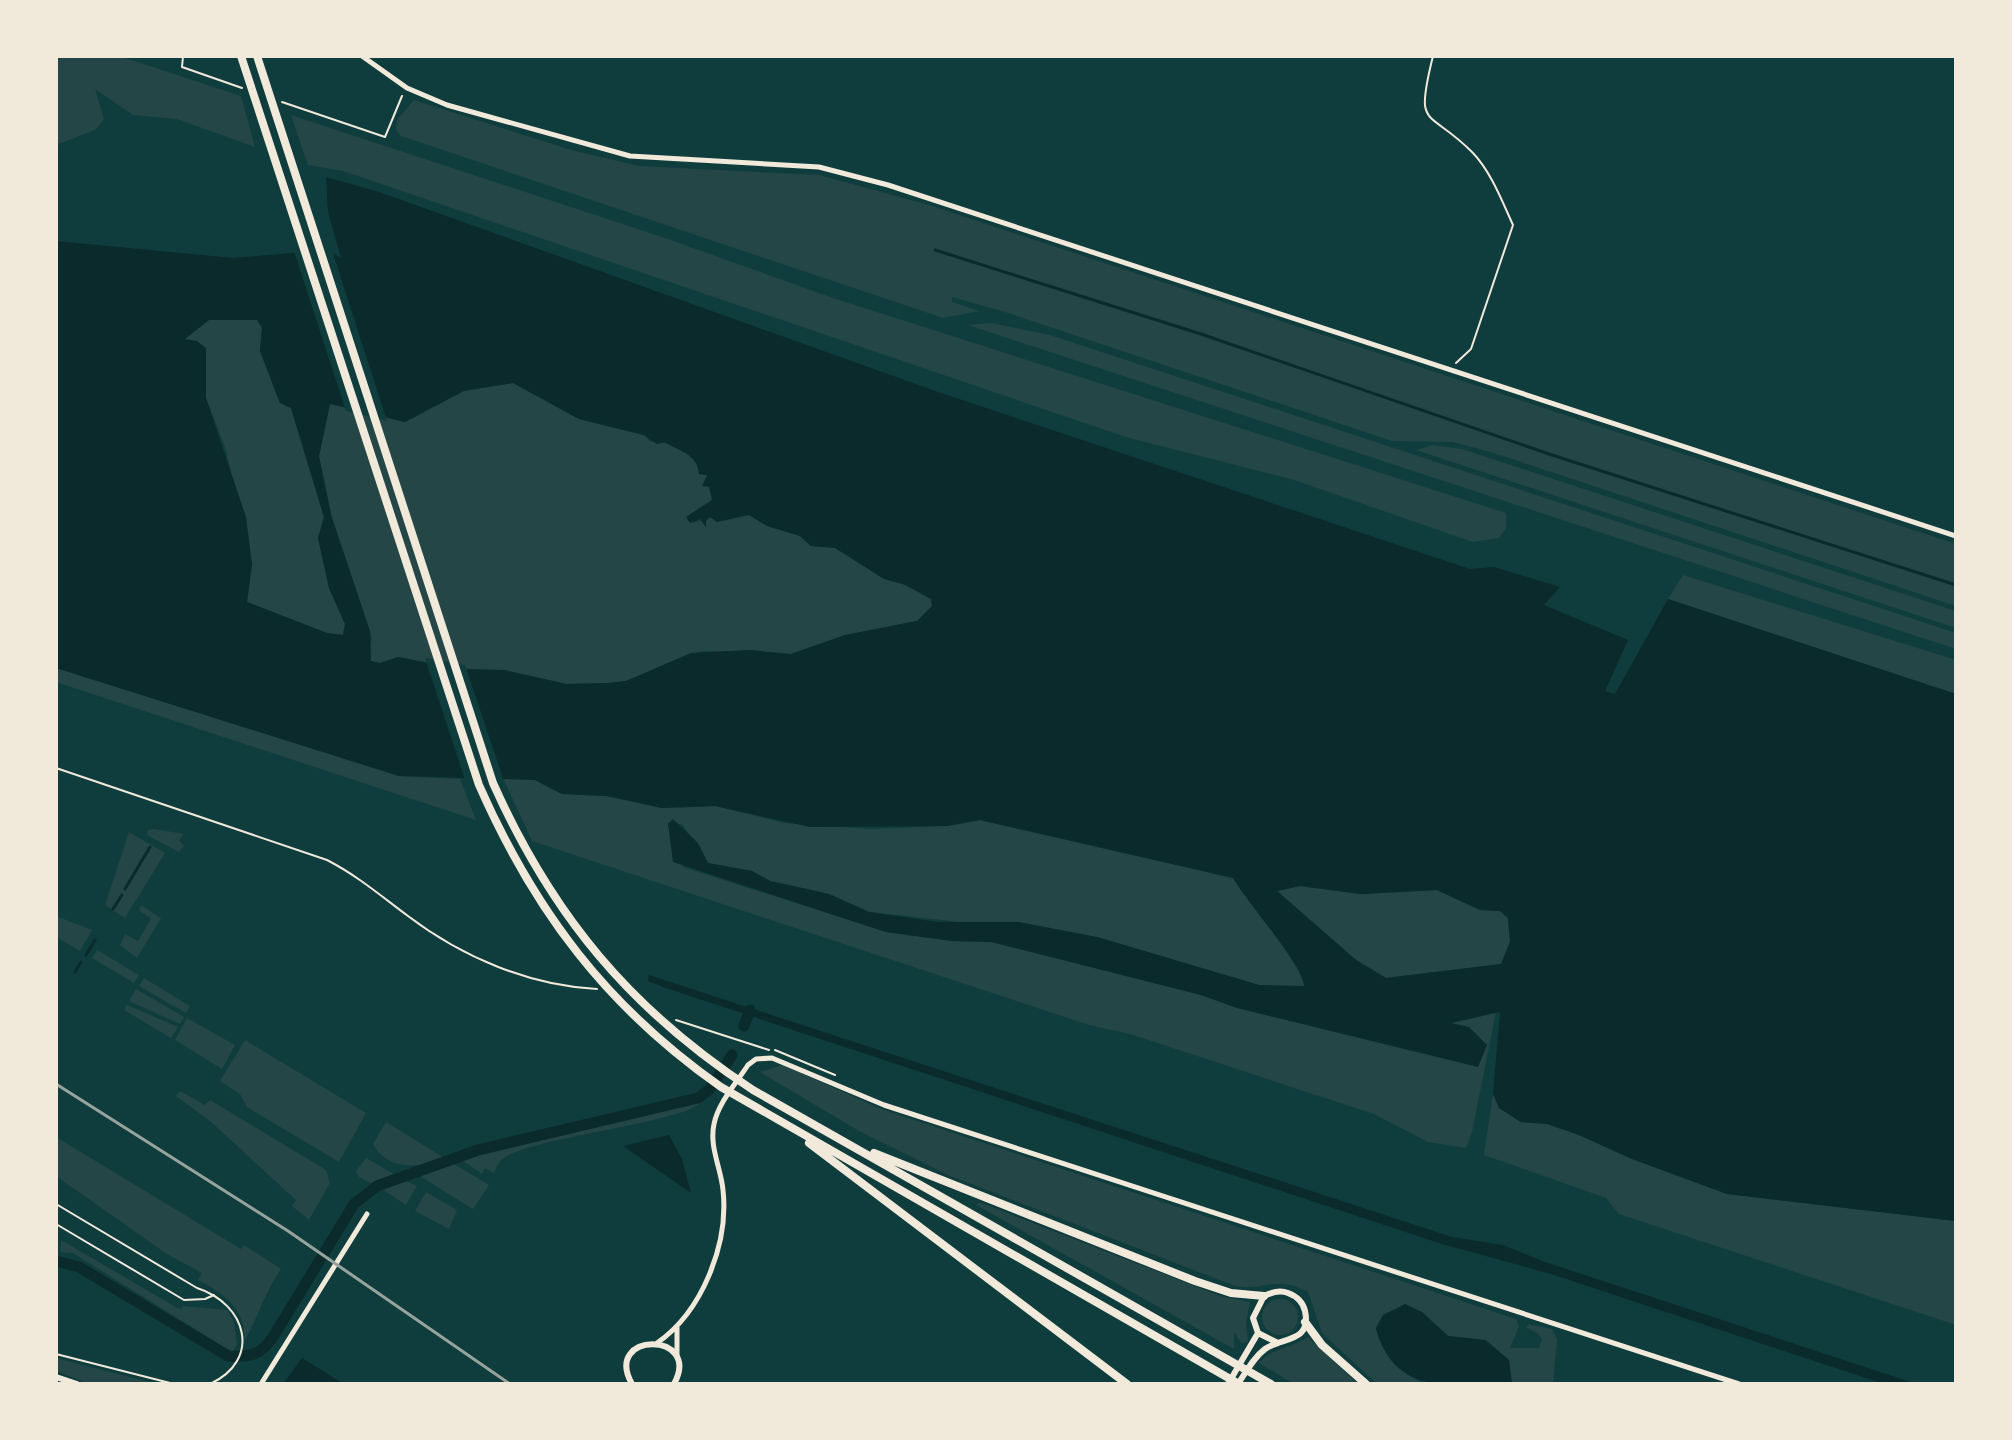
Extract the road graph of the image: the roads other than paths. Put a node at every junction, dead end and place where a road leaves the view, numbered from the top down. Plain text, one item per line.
1 (362, 56) edge
2 (258, 58) edge
3 (243, 60) edge
4 (1956, 536) edge
5 (787, 1125) junction
6 (858, 1148) junction
7 (56, 1204) edge
8 (367, 1214) dead end
9 (56, 1224) edge
10 (215, 1294) junction
11 (1264, 1296) junction
12 (1305, 1322) junction
13 (678, 1325) junction
14 (1258, 1333) junction
15 (657, 1343) junction
16 (1278, 1343) junction
17 (56, 1354) edge
18 (677, 1358) junction
19 (679, 1372) junction
20 (56, 1377) edge
21 (629, 1382) edge
22 (77, 1384) edge
23 (174, 1384) edge
24 (210, 1384) edge
25 (261, 1384) edge
26 (674, 1384) edge
27 (686, 1384) edge
28 (1127, 1384) edge
29 (1228, 1384) edge
30 (1238, 1384) edge
31 (1271, 1384) edge
32 (1366, 1384) edge
33 (1739, 1384) edge

1 - 4 street
2 - 6 highway
3 - 5 highway
5 - 28 highway
5 - 30 highway
6 - 11 highway
6 - 31 highway
7 - 10 lane
8 - 25 street
9 - 10 lane
10 - 24 lane
11 - 12 street
11 - 14 street
12 - 16 street
12 - 32 highway
13 - 15 street
13 - 18 street
13 - 33 street
14 - 16 street
14 - 29 street
15 - 18 street
15 - 21 street
16 - 30 street
17 - 23 lane
18 - 19 street
19 - 26 street
19 - 27 street
20 - 22 street

